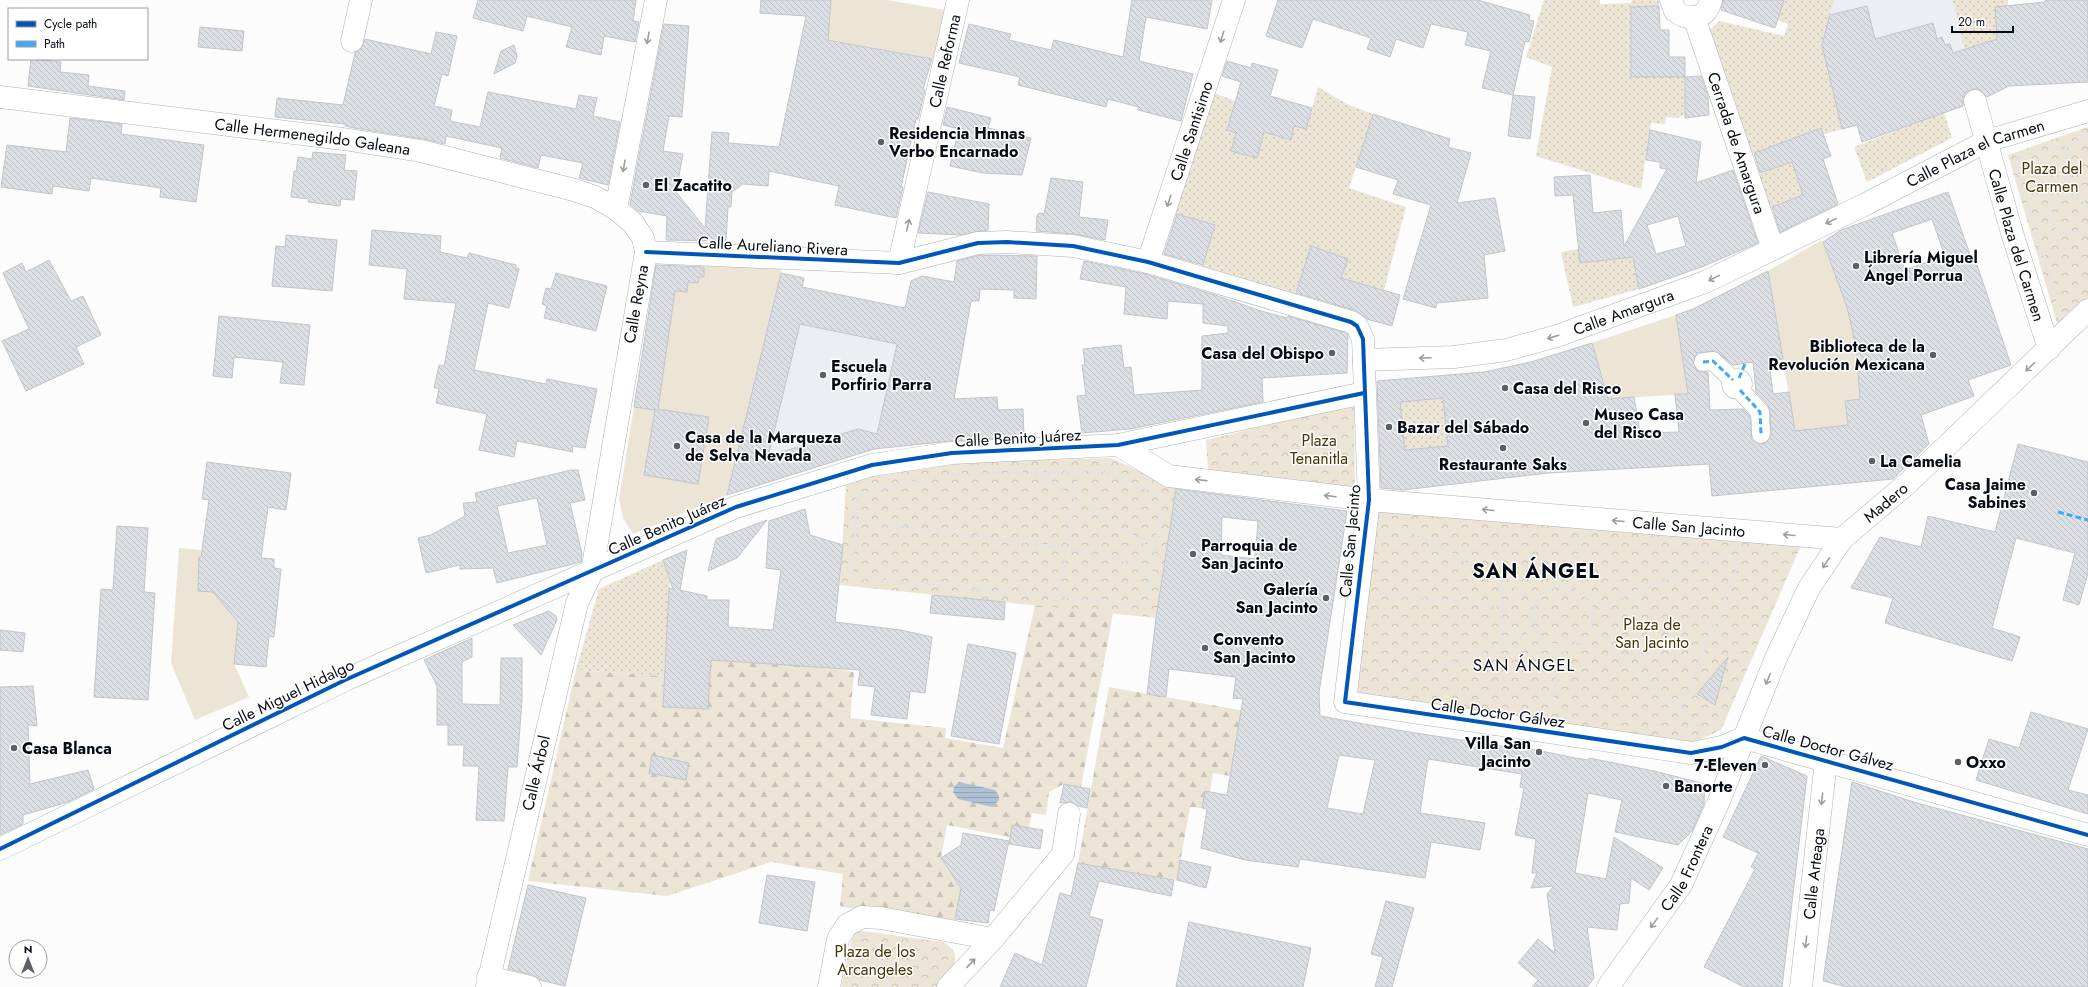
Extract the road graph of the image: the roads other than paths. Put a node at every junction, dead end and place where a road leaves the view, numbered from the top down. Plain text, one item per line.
1 (361, 0) edge
2 (656, 0) edge
3 (958, 0) edge
4 (1234, 0) edge
5 (1671, 0) edge
6 (1711, 0) edge
7 (1697, 27) junction
8 (352, 41) dead end
9 (0, 97) edge
10 (1975, 101) dead end
11 (2088, 111) edge
12 (1987, 141) junction
13 (1866, 204) joint
14 (616, 210) junction
15 (1773, 249) junction
16 (646, 252) junction
17 (1148, 262) junction
18 (899, 264) junction
19 (2088, 310) edge
20 (2049, 349) junction
21 (1364, 360) junction
22 (1703, 362) dead end
23 (1364, 393) junction
24 (1761, 434) dead end
25 (1118, 445) junction
26 (1369, 500) junction
27 (1842, 540) junction
28 (592, 572) junction
29 (1345, 702) joint
30 (1744, 738) junction
31 (1826, 760) junction
32 (1069, 814) dead end
33 (2088, 835) edge
34 (0, 849) edge
35 (993, 939) junction
36 (487, 982) edge
37 (530, 987) edge
38 (829, 987) edge
39 (948, 987) edge
40 (1608, 987) edge
41 (1801, 987) edge

1 - 8 street
2 -> 14 street
18 -> 3 street, Calle Reforma
4 -> 17 street, Calle Santisimo
5 - 7 street
6 - 7 street
7 - 15 street, Cerrada de Amargura
9 - 14 street, Calle Hermenegildo Galeana
10 - 12 street, Calle Plaza del Carmen
11 - 12 street, Calle Plaza el Carmen
12 - 13 street, Calle Plaza el Carmen
12 - 20 street, Calle Plaza del Carmen
13 -> 15 street, Calle Amargura
14 - 16 street, Calle Reyna
15 -> 21 street, Calle Amargura
16 - 18 street, Calle Aureliano Rivera
16 - 28 street, Calle Reyna
17 - 18 street, Calle Aureliano Rivera
17 - 21 street, Calle San Jacinto
19 - 20 street, Madero
20 -> 27 street, Madero
21 - 23 street, Calle San Jacinto
22 - 24 street
23 - 25 street, Calle Benito Juárez
23 - 26 street, Calle San Jacinto
26 -> 25 street
25 - 28 street, Calle Benito Juárez
27 -> 26 street, Calle San Jacinto
26 - 29 street, Calle San Jacinto
27 -> 30 street, Madero
28 - 34 street, Calle Miguel Hidalgo
28 - 36 street, Calle Árbol
29 - 30 street, Calle Doctor Gálvez
30 - 31 street, Calle Doctor Gálvez
30 -> 40 street, Calle Frontera
31 - 33 street, Calle Doctor Gálvez
31 -> 41 street, Calle Arteaga
32 - 35 street
35 - 38 street
39 -> 35 street
36 - 37 street, Calle Árbol

